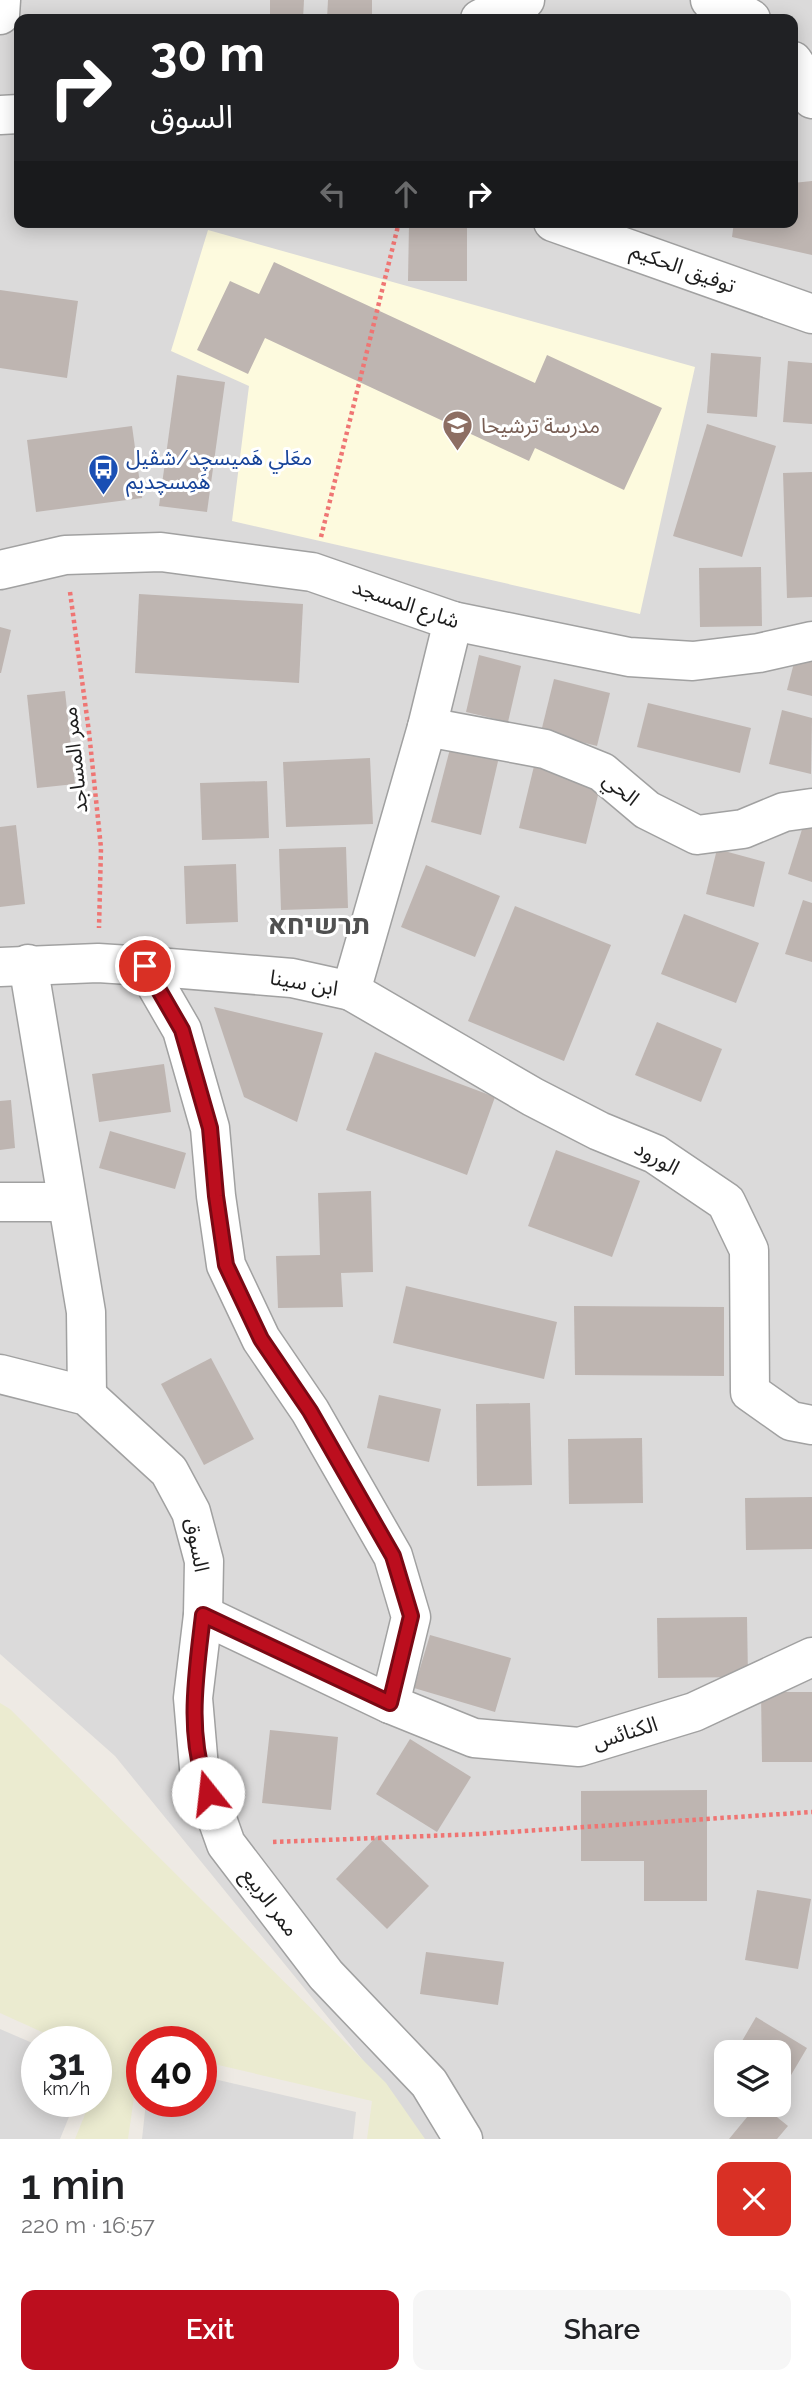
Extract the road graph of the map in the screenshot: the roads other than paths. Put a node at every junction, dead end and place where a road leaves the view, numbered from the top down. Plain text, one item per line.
1 (1, 0) edge
2 (525, 0) edge
3 (710, 0) edge
4 (490, 14) edge
5 (743, 14) edge
6 (0, 15) edge
7 (798, 68) edge
8 (812, 99) edge
9 (570, 228) edge
10 (812, 314) edge
11 (0, 570) edge
12 (453, 621) junction
13 (812, 641) edge
14 (426, 727) junction
15 (812, 808) edge
16 (14, 965) edge
17 (145, 966) junction
18 (351, 991) junction
19 (0, 1202) edge
20 (67, 1202) junction
21 (0, 1374) edge
22 (87, 1396) junction
23 (812, 1425) edge
24 (203, 1615) junction
25 (812, 1657) edge
26 (390, 1703) junction
27 (463, 2139) edge

1 - 6 street
2 - 4 street
3 - 5 street
7 - 8 street
9 - 10 street, توفيق الحكيم
11 - 12 street, شارع المسجد
12 - 13 street, شارع المسجد
12 - 14 street, ابن سينا
14 - 15 street, الحي
14 - 18 street, ابن سينا
16 - 17 street, ابن سينا
16 - 20 street
17 - 18 street, ابن سينا
17 - 26 street
18 - 23 street, الورود
19 - 20 street
20 - 22 street
21 - 22 street, السوق
22 - 24 street, السوق
24 - 26 street
24 - 27 street, ممر الربيع
25 - 26 street, الكنائس

